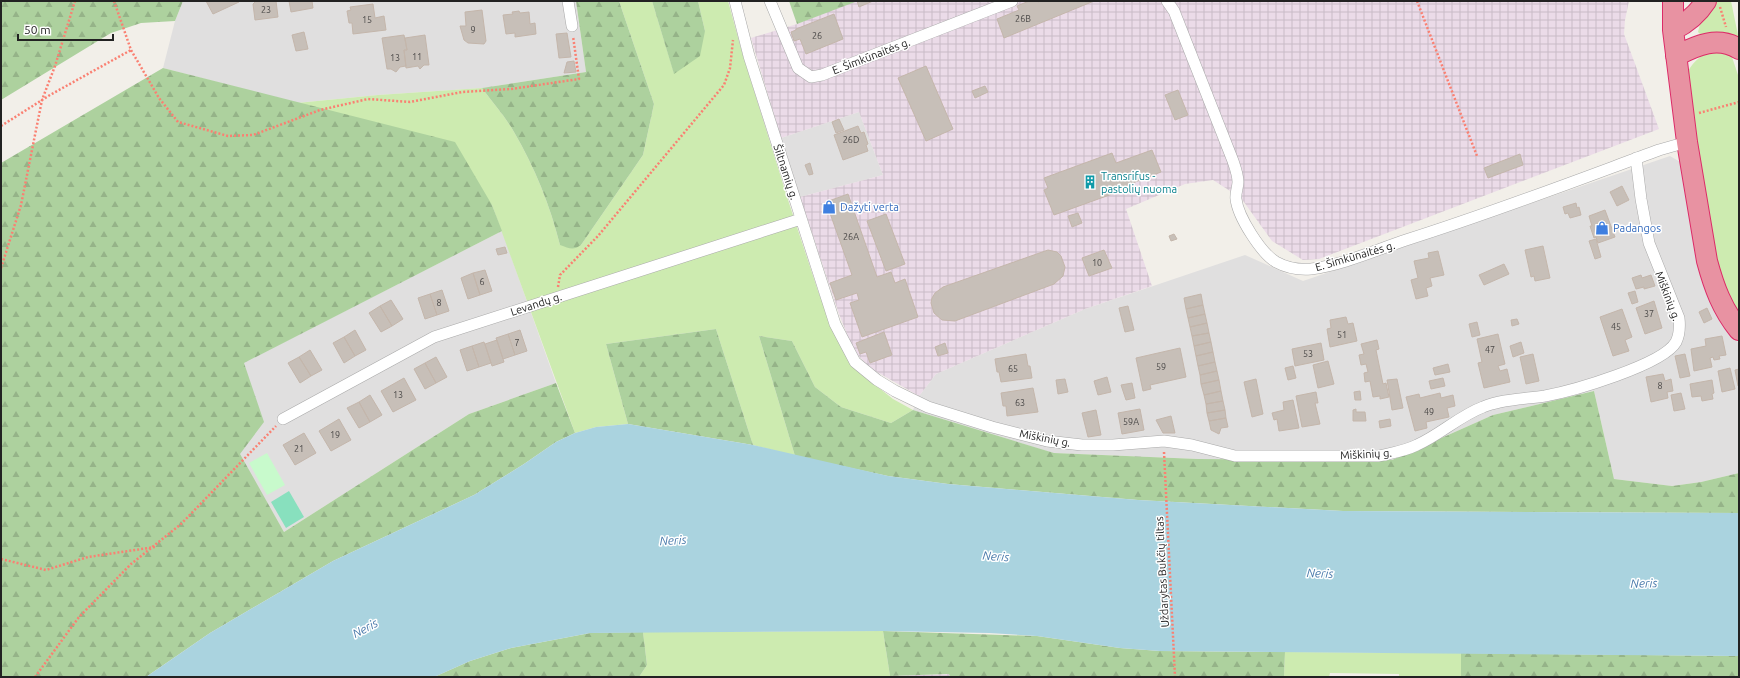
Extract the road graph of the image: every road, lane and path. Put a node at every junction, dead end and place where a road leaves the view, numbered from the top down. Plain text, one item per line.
1 (75, 1) edge
2 (114, 1) edge
3 (568, 1) edge
4 (735, 1) edge
5 (770, 1) edge
6 (1012, 1) edge
7 (1167, 1) edge
8 (1417, 1) edge
9 (1672, 1) edge
10 (1706, 1) edge
11 (572, 26) joint
12 (1673, 30) junction
13 (733, 38) dead end
14 (1739, 49) edge
15 (131, 50) junction
16 (1676, 56) junction
17 (42, 100) junction
18 (1739, 102) edge
19 (1684, 118) junction
20 (1, 126) edge
21 (1687, 142) junction
22 (1477, 156) dead end
23 (1636, 158) junction
24 (801, 219) junction
25 (1, 268) edge
26 (560, 297) junction
27 (1739, 330) edge
28 (842, 340) joint
29 (283, 419) joint
30 (1164, 467) dead end
31 (155, 547) junction
32 (1, 559) edge
33 (35, 677) edge
34 (1175, 677) edge

1 - 17 path
2 - 15 path
3 - 11 street
4 - 24 street, Šiltnamių g.
5 - 6 street, E. Šimkūnaitės g.
7 - 23 street, E. Šimkūnaitės g.
8 - 22 path
9 - 12 highway
10 - 12 highway
11 - 15 path
12 - 16 highway
13 - 26 path
14 - 16 highway
15 - 17 path
16 - 19 highway
17 - 20 path
17 - 25 path
18 - 19 path
19 - 21 highway
21 - 23 street
21 - 27 highway
23 - 28 street, Miškinių g.
24 - 26 street, Levandų g.
24 - 28 street, Šiltnamių g.
26 - 29 street, Levandų g.
29 - 31 path
30 - 34 path, Uždarytas Bukčių tiltas
31 - 32 path
31 - 33 path

